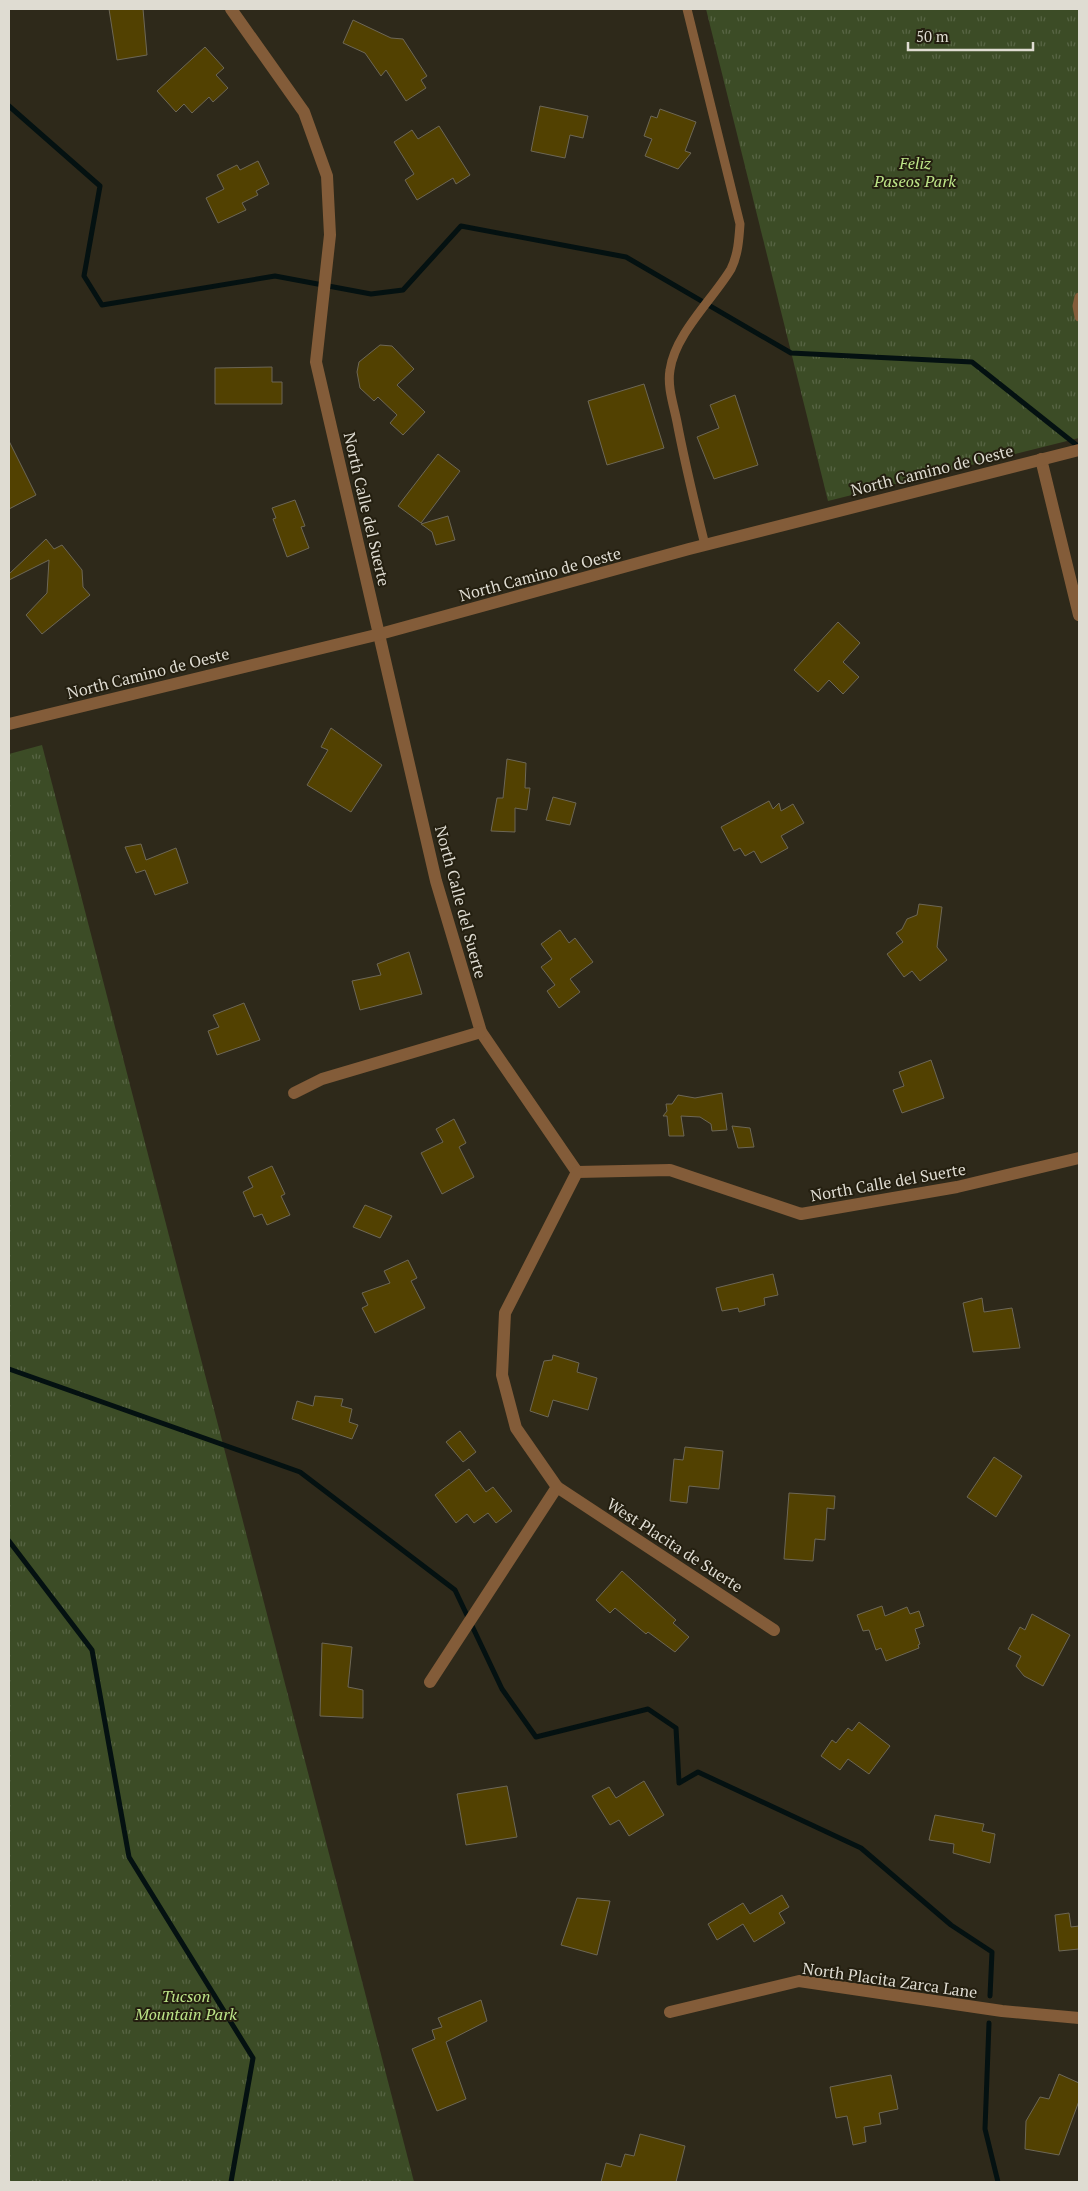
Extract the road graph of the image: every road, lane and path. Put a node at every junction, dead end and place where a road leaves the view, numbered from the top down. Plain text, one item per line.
1 (231, 9) edge
2 (687, 9) edge
3 (1079, 297) edge
4 (1079, 317) edge
5 (1079, 450) edge
6 (1041, 459) junction
7 (705, 545) junction
8 (1079, 615) edge
9 (380, 634) junction
10 (9, 724) edge
11 (480, 1032) junction
12 (294, 1093) dead end
13 (1079, 1158) edge
14 (577, 1172) junction
15 (557, 1487) junction
16 (774, 1630) dead end
17 (430, 1682) dead end
18 (670, 2012) dead end
19 (1079, 2018) edge

1 - 9 street, North Calle del Suerte
2 - 7 lane
3 - 4 lane
5 - 6 street, North Camino de Oeste
6 - 7 street, North Camino de Oeste
6 - 8 street
7 - 9 street, North Camino de Oeste
9 - 10 street, North Camino de Oeste
9 - 11 street, North Calle del Suerte
11 - 12 street
11 - 14 street, North Calle del Suerte
13 - 14 street, North Calle del Suerte
14 - 15 street, West Placita de Suerte
15 - 16 street, West Placita de Suerte
15 - 17 street
18 - 19 street, North Placita Zarca Lane

